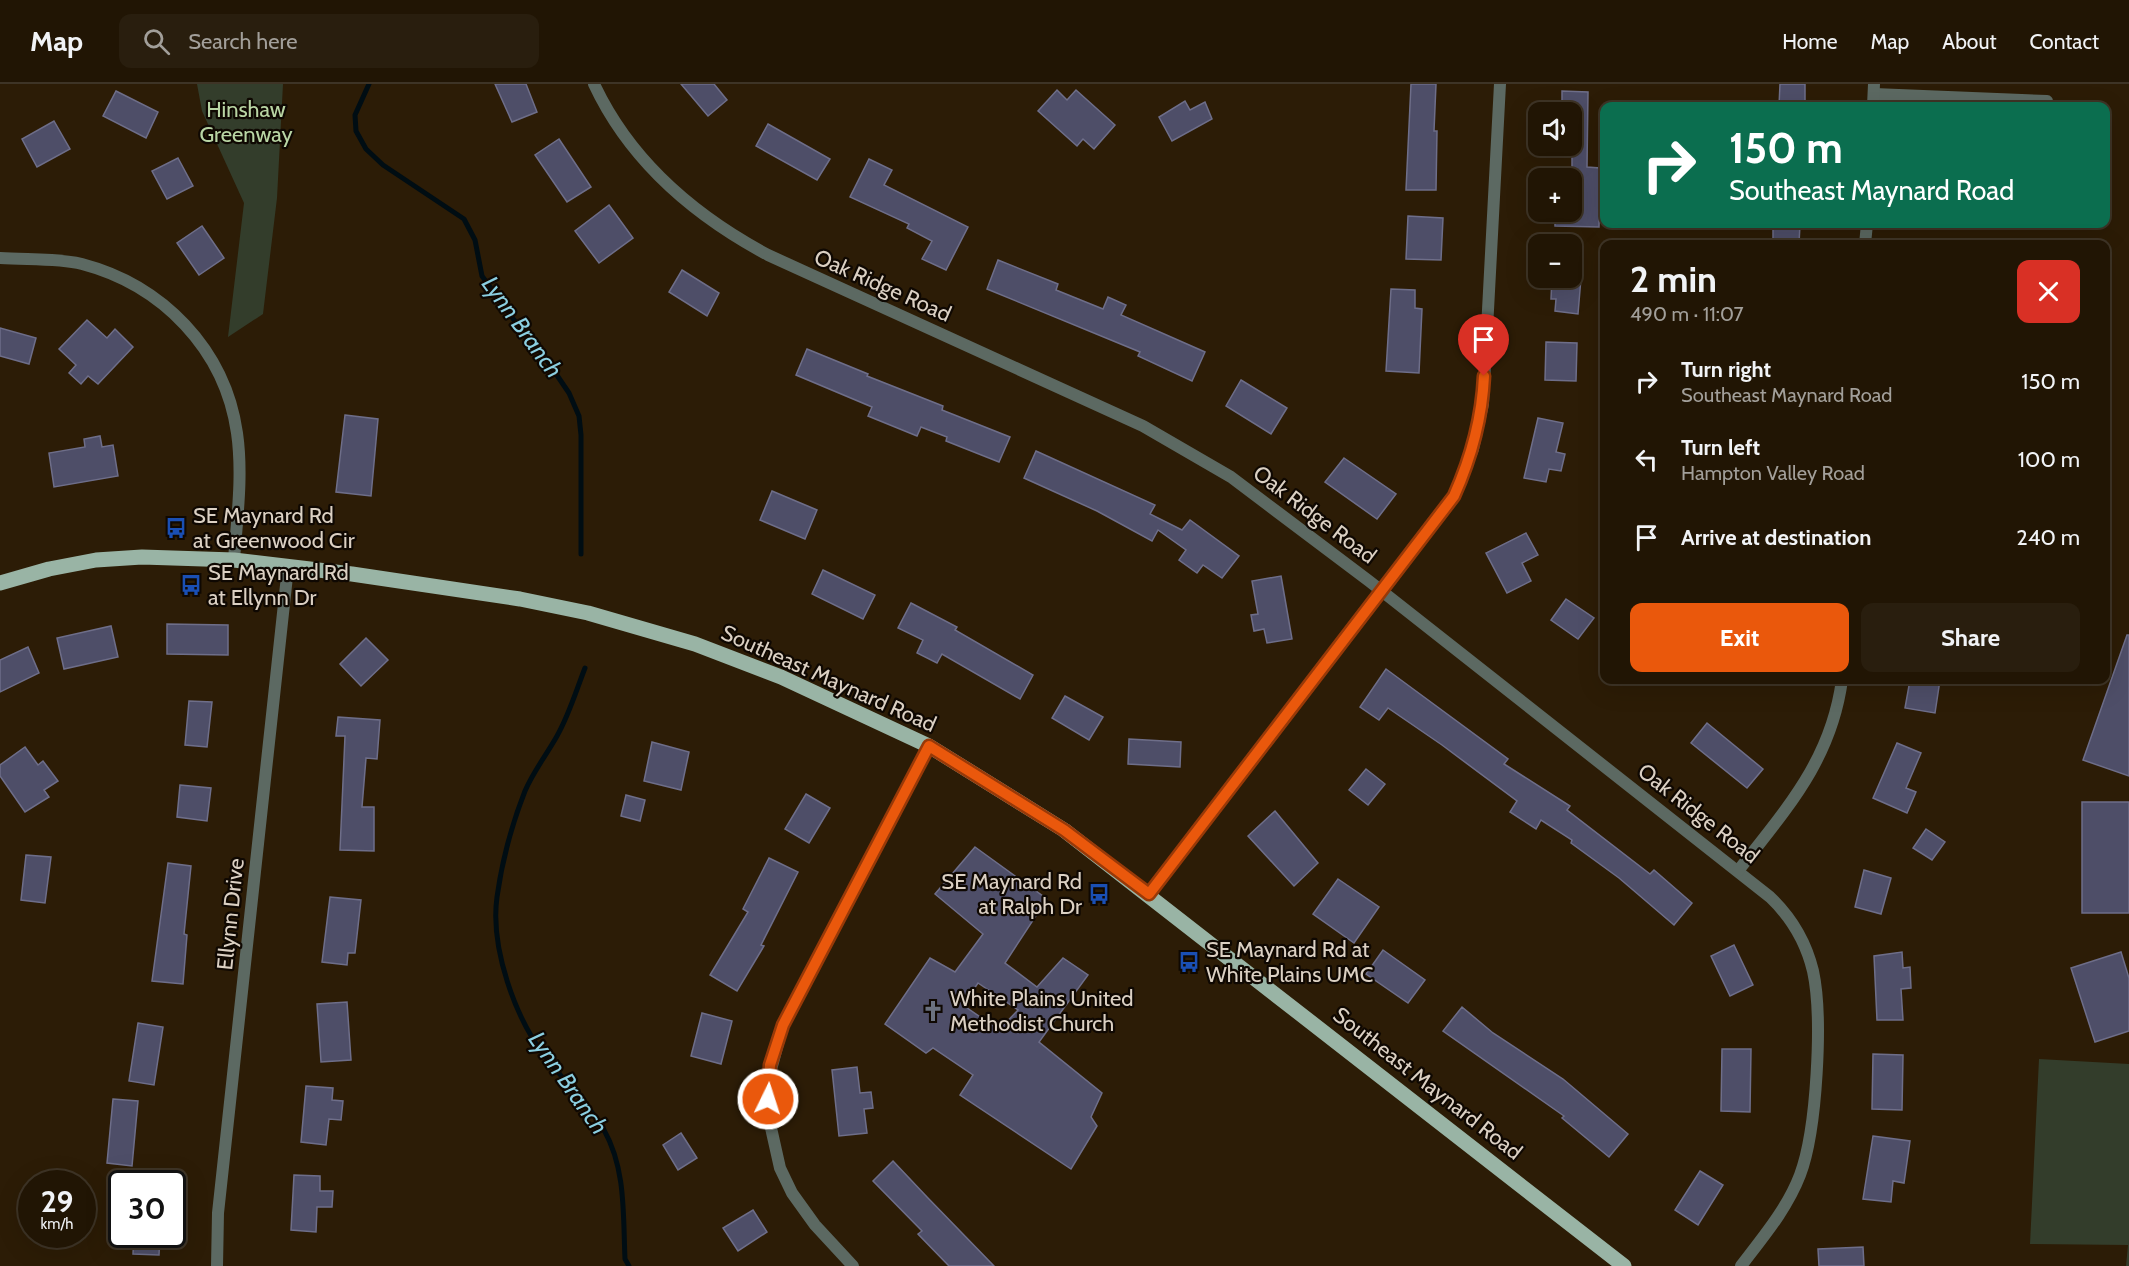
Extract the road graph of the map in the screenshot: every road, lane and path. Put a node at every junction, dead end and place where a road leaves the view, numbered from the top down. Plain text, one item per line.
1 (594, 84) edge
2 (1500, 84) edge
3 (1874, 95) edge
4 (2047, 101) dead end
5 (0, 258) edge
6 (234, 561) junction
7 (288, 567) junction
8 (0, 583) edge
9 (1382, 592) junction
10 (1841, 684) edge
11 (929, 746) junction
12 (1738, 871) junction
13 (1149, 894) junction
14 (217, 1266) edge
15 (853, 1266) edge
16 (1624, 1266) edge
17 (1741, 1266) edge

1 - 9 street, Oak Ridge Road
2 - 9 street
3 - 4 street
5 - 6 street
6 - 7 main road, Southeast Maynard Road
6 - 8 main road, Southeast Maynard Road
7 - 11 main road, Southeast Maynard Road
7 - 14 street, Ellynn Drive
9 - 12 street, Oak Ridge Road
9 - 13 street
10 - 12 street
11 - 13 main road, Southeast Maynard Road
11 - 15 street
12 - 17 street, Oak Ridge Road
13 - 16 main road, Southeast Maynard Road

